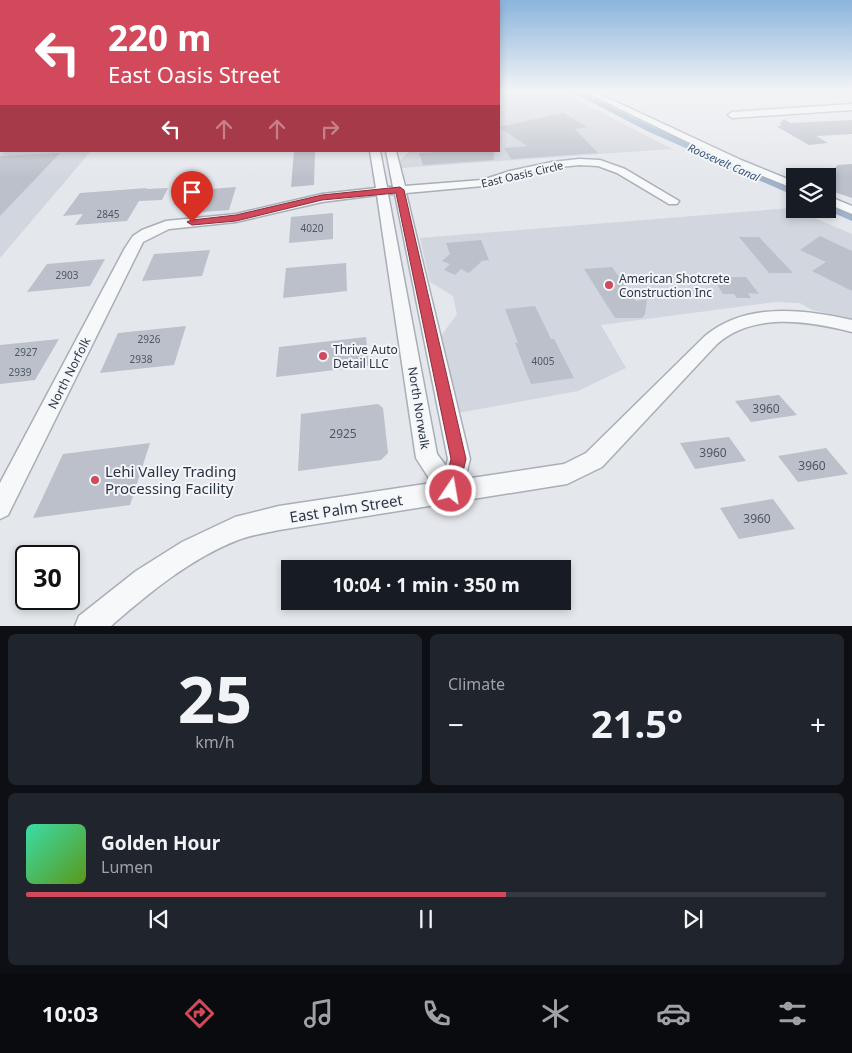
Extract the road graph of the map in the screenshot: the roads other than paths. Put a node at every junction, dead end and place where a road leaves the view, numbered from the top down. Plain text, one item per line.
1 (649, 120) edge
2 (375, 152) edge
3 (391, 152) edge
4 (786, 182) edge
5 (391, 190) junction
6 (673, 201) dead end
7 (836, 203) edge
8 (852, 210) edge
9 (138, 239) joint
10 (426, 307) junction
11 (403, 310) junction
12 (852, 326) edge
13 (451, 491) junction
14 (0, 507) edge
15 (89, 626) edge

1 - 4 street
2 - 5 street, North Norwalk
3 - 5 street, North Norwalk
5 - 6 street, East Oasis Circle
5 - 9 street, East Oasis Circle
5 - 10 street, North Norwalk
5 - 11 street, North Norwalk
7 - 8 street
9 - 14 street, North Norfolk
10 - 11 street
10 - 13 street, North Norwalk
11 - 13 street, North Norwalk
12 - 13 street, East Palm Street
13 - 15 street, East Palm Street

